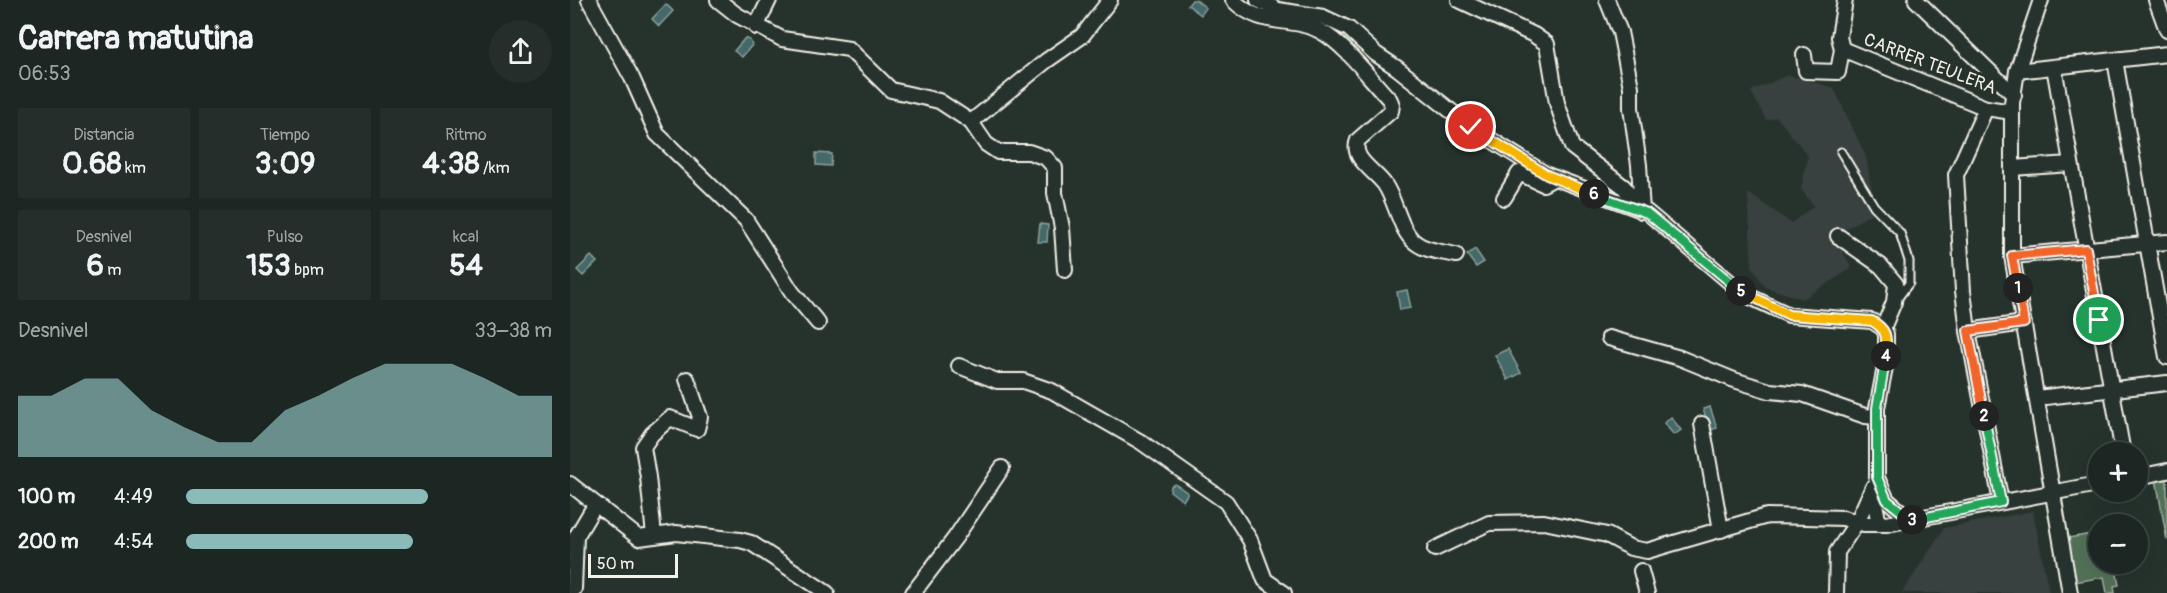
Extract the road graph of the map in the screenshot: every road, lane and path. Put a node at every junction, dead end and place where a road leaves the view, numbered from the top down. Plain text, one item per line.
1 (590, 0) edge
2 (718, 0) edge
3 (769, 0) edge
4 (1110, 0) edge
5 (1233, 0) edge
6 (1258, 0) edge
7 (1459, 0) edge
8 (1607, 0) edge
9 (1845, 0) edge
10 (2041, 0) edge
11 (2156, 0) edge
12 (1921, 2) edge
13 (756, 27) junction
14 (2167, 30) edge
15 (1840, 46) junction
16 (2167, 54) edge
17 (1804, 55) dead end
18 (2115, 60) junction
19 (2054, 67) junction
20 (2017, 70) junction
21 (2014, 95) junction
22 (1986, 108) junction
23 (2012, 112) junction
24 (971, 122) junction
25 (1841, 152) dead end
26 (2071, 164) junction
27 (2012, 168) junction
28 (1554, 178) junction
29 (1504, 198) dead end
30 (1642, 211) junction
31 (1838, 236) dead end
32 (2167, 242) edge
33 (2147, 244) junction
34 (2086, 249) junction
35 (1456, 255) dead end
36 (2012, 256) junction
37 (1065, 270) dead end
38 (1894, 302) junction
39 (819, 323) dead end
40 (2024, 323) junction
41 (1883, 328) junction
42 (1968, 331) junction
43 (1609, 338) dead end
44 (2167, 357) edge
45 (959, 366) dead end
46 (687, 379) dead end
47 (2167, 383) edge
48 (2112, 390) junction
49 (2037, 398) junction
50 (1877, 417) junction
51 (1702, 424) dead end
52 (2121, 442) edge
53 (1002, 468) dead end
54 (2167, 471) edge
55 (2148, 475) edge
56 (1877, 477) junction
57 (570, 484) edge
58 (2088, 486) edge
59 (2052, 491) junction
60 (1887, 500) junction
61 (2001, 502) junction
62 (595, 505) junction
63 (1912, 521) junction
64 (1857, 522) junction
65 (1883, 524) junction
66 (1721, 530) junction
67 (654, 536) junction
68 (1435, 549) dead end
69 (1641, 571) dead end
70 (574, 589) dead end
71 (827, 593) edge
72 (913, 593) edge
73 (1284, 593) edge
74 (1647, 593) edge
75 (1836, 593) edge
76 (2070, 593) edge

1 - 39 street
2 - 13 street
3 - 13 street
4 - 24 street
5 - 35 street
6 - 28 street
7 - 30 street
8 - 30 street
9 - 15 street
10 - 20 street
11 - 14 street
12 - 21 street
13 - 24 street
15 - 17 street
15 - 22 street, CARRER TEULERA
16 - 18 street
18 - 19 street
18 - 33 street
19 - 20 street
19 - 26 street
20 - 21 street
21 - 23 street
22 - 23 street, CARRER TEULERA
22 - 42 street
23 - 27 street
24 - 37 street
25 - 38 lane
26 - 27 street
26 - 34 street
27 - 36 street
28 - 29 street
28 - 30 street
30 - 41 street
31 - 38 street
32 - 33 street
33 - 34 street
33 - 44 street
34 - 36 street
34 - 48 street
36 - 40 street
38 - 41 street
40 - 42 street
40 - 49 street
41 - 50 street
42 - 61 street
43 - 50 street
45 - 73 street
46 - 67 street
47 - 48 street
48 - 49 street
48 - 52 street
49 - 59 street
50 - 56 street
51 - 66 street
53 - 72 street
54 - 55 street
56 - 60 street
56 - 64 street
56 - 65 street
57 - 62 street
58 - 59 street
59 - 61 street
59 - 76 street
60 - 63 street
60 - 65 street
61 - 63 street
62 - 67 street
62 - 70 street
63 - 65 street
64 - 65 street
64 - 66 street
64 - 75 street
66 - 68 street
67 - 71 street
69 - 74 street

